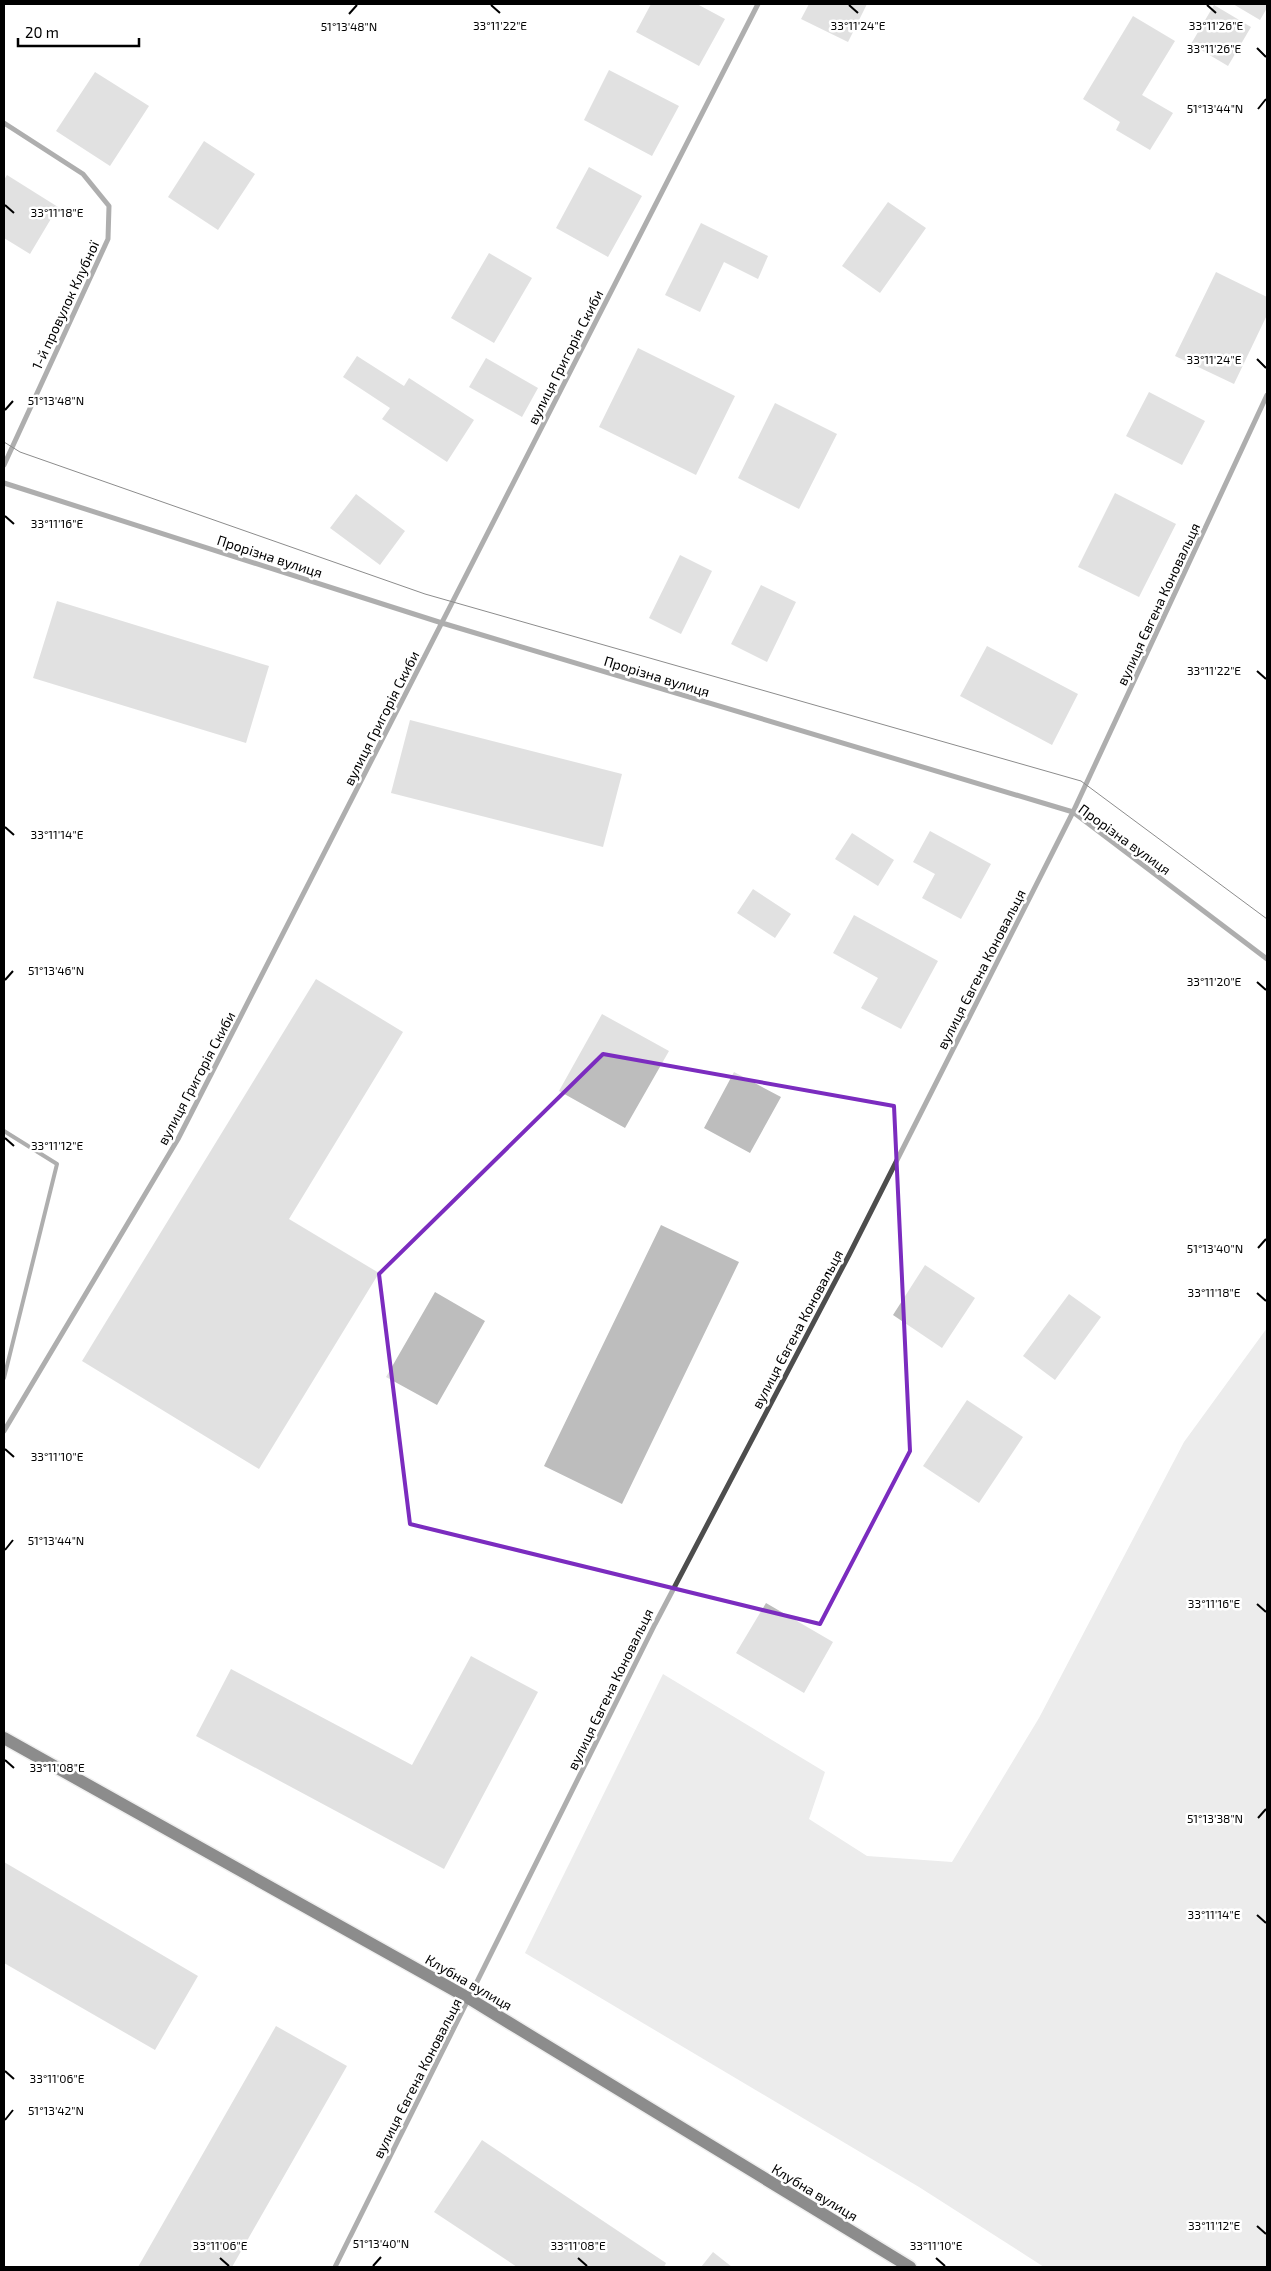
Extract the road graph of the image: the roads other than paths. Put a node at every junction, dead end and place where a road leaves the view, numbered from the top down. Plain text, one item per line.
1 (758, 4) edge
2 (4, 123) edge
3 (1267, 395) edge
4 (4, 465) edge
5 (4, 482) edge
6 (442, 623) junction
7 (1073, 812) junction
8 (1267, 959) edge
9 (4, 1131) edge
10 (4, 1378) edge
11 (4, 1431) edge
12 (4, 1738) edge
13 (470, 1999) junction
14 (335, 2267) edge
15 (910, 2267) edge

1 - 6 street, вулиця Григорія Скиби
2 - 4 street, 1-й провулок Клубної
3 - 7 street, вулиця Євгена Коновальця
5 - 6 street, Прорізна вулиця
6 - 7 street, Прорізна вулиця
6 - 11 street, вулиця Григорія Скиби
7 - 8 street, Прорізна вулиця
7 - 13 street, вулиця Євгена Коновальця
9 - 10 lane
12 - 13 main road, Клубна вулиця
13 - 14 street, вулиця Євгена Коновальця
13 - 15 main road, Клубна вулиця

